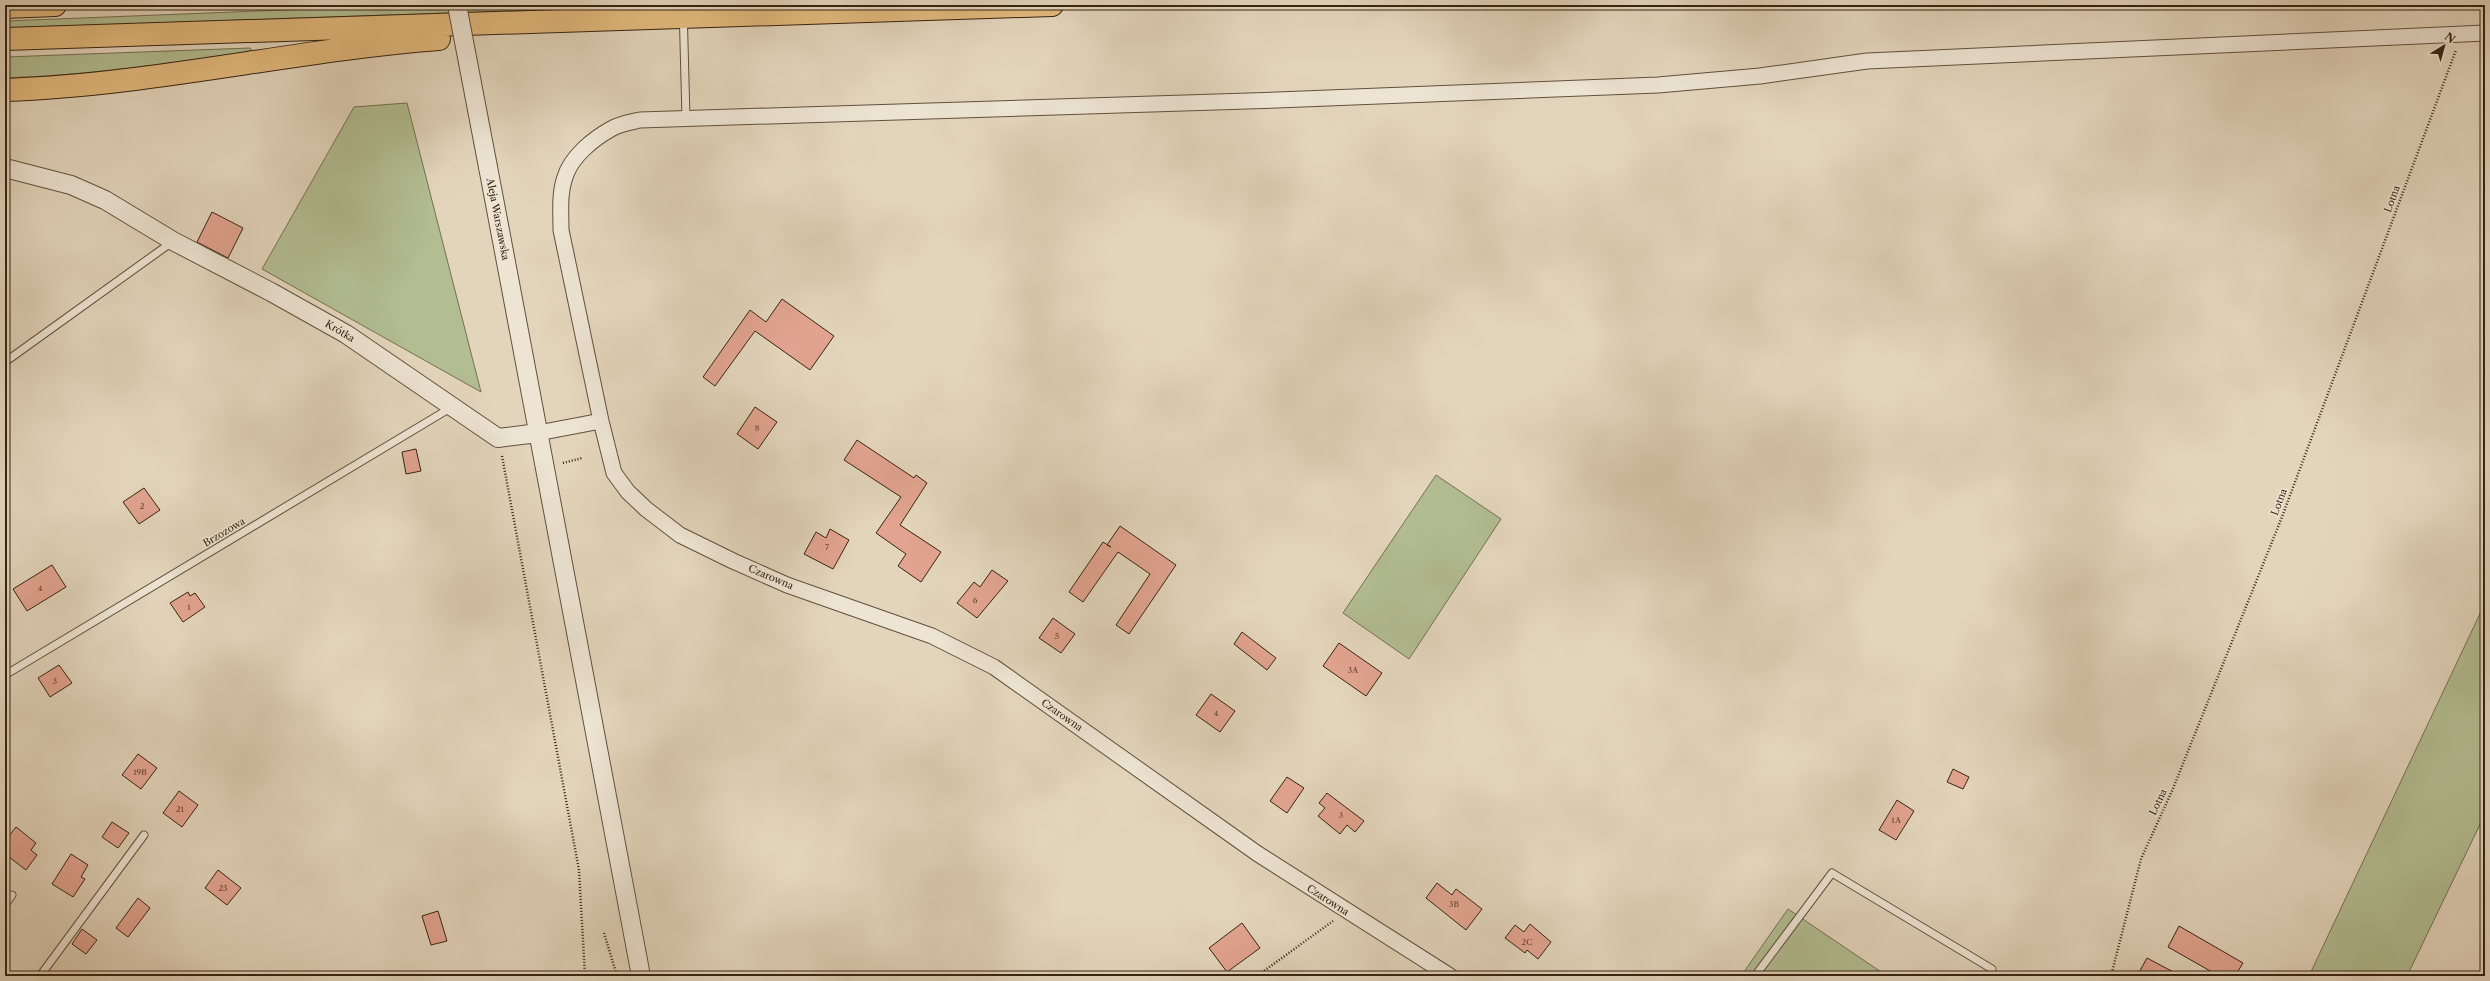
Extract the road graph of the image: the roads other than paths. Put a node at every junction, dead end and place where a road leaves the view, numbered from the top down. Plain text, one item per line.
1 (55, 5) edge
2 (457, 5) edge
3 (1052, 5) edge
4 (5, 7) edge
5 (683, 11) edge
6 (539, 22) junction
7 (2485, 33) edge
8 (5, 39) edge
9 (5, 90) edge
10 (686, 118) junction
11 (5, 168) edge
12 (174, 241) junction
13 (5, 362) edge
14 (454, 406) junction
15 (601, 421) junction
16 (538, 433) junction
17 (5, 675) edge
18 (144, 835) dead end
19 (12, 895) dead end
20 (5, 905) edge
21 (1992, 969) dead end
22 (40, 976) edge
23 (641, 976) edge
24 (1450, 976) edge
25 (1755, 976) edge

1 - 4 highway
2 - 16 street, Aleja Warszawska, bridge
3 - 5 highway
5 - 6 highway
5 - 10 lane
6 - 8 highway
6 - 9 highway
7 - 10 street, Czarowna
10 - 15 street, Czarowna
11 - 12 street, Krótka
12 - 13 lane
12 - 14 street, Krótka
14 - 16 street, Krótka
14 - 17 lane, Brzozowa
15 - 16 street
15 - 24 street, Czarowna
16 - 23 street, Aleja Warszawska
18 - 22 lane
19 - 20 lane
21 - 25 lane

